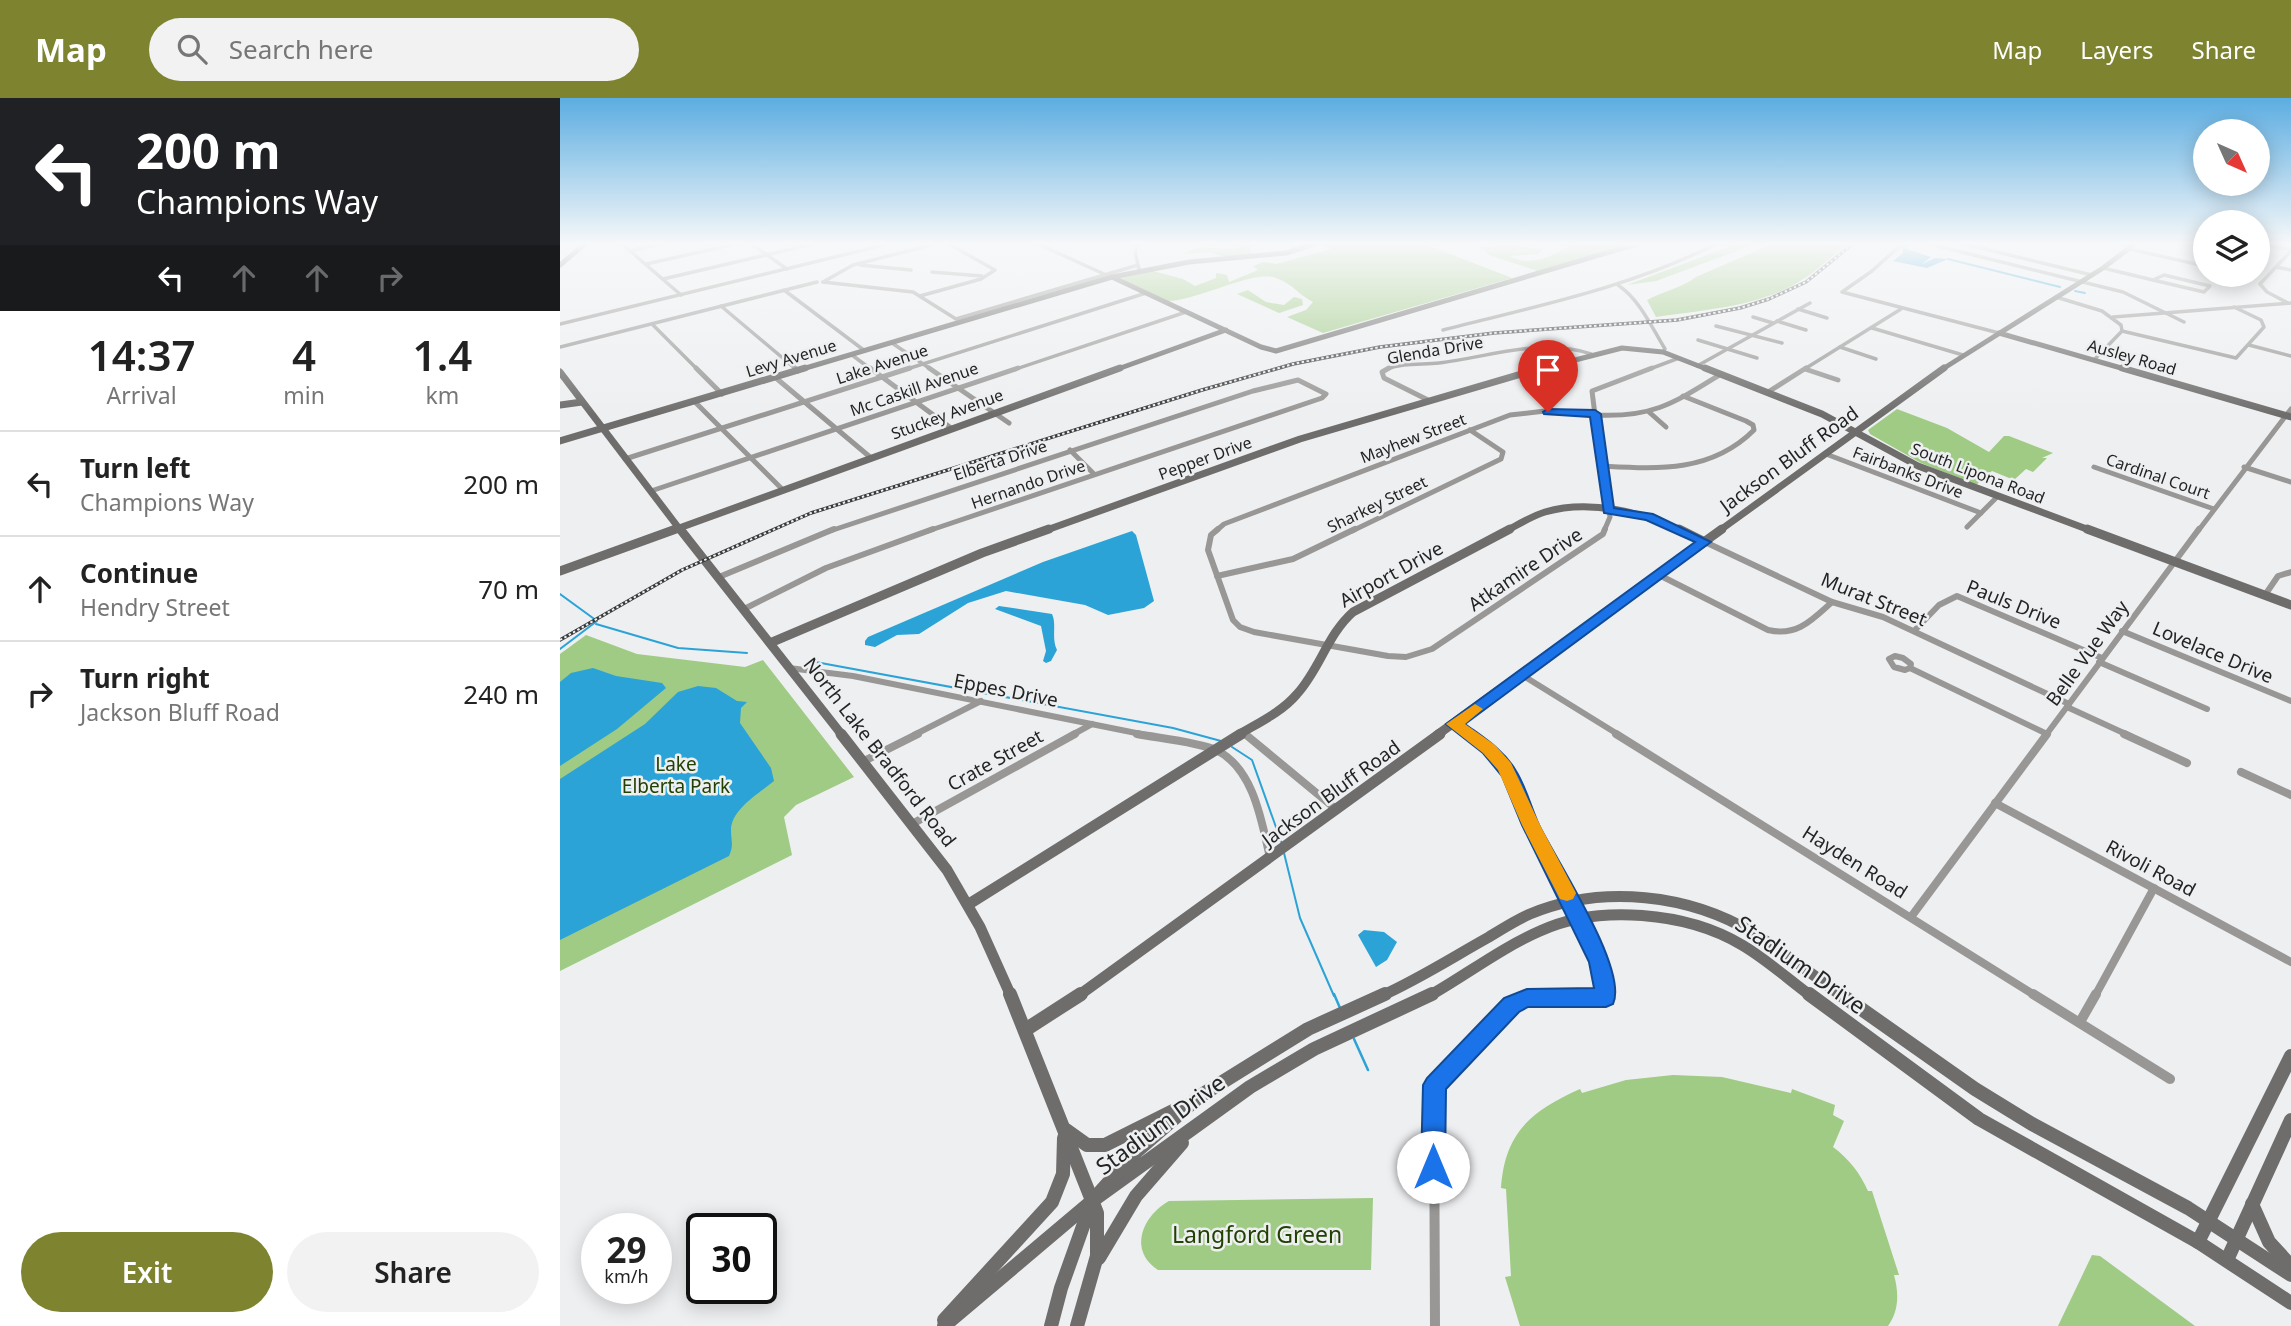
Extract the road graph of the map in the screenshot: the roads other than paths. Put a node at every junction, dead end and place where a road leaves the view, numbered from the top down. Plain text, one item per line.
1 (659, 300) edge
2 (743, 300) edge
3 (798, 300) edge
4 (927, 300) edge
5 (1022, 300) edge
6 (1030, 300) edge
7 (1123, 300) edge
8 (1161, 300) edge
9 (1445, 300) edge
10 (1558, 300) edge
11 (1634, 300) edge
12 (1869, 300) edge
13 (2052, 300) edge
14 (2063, 300) edge
15 (2140, 300) edge
16 (1810, 303) dead end
17 (2290, 303) edge
18 (721, 306) junction
19 (2234, 307) junction
20 (1798, 309) junction
21 (1901, 309) junction
22 (1186, 312) junction
23 (2166, 313) junction
24 (1753, 317) dead end
25 (2113, 317) junction
26 (1827, 318) dead end
27 (1775, 322) junction
28 (2184, 322) dead end
29 (560, 324) edge
30 (652, 324) junction
31 (1716, 326) dead end
32 (1872, 328) junction
33 (1226, 330) junction
34 (1443, 330) dead end
35 (1805, 330) dead end
36 (2122, 331) junction
37 (1999, 333) junction
38 (1754, 334) junction
39 (1698, 340) dead end
40 (892, 343) junction
41 (1782, 343) dead end
42 (2249, 345) junction
43 (560, 347) edge
44 (1729, 348) junction
45 (1840, 348) junction
46 (865, 351) junction
47 (1663, 352) junction
48 (1591, 354) junction
49 (852, 355) junction
50 (1963, 355) junction
51 (2291, 356) edge
52 (1679, 358) junction
53 (1757, 358) dead end
54 (1876, 359) dead end
55 (2094, 360) junction
56 (924, 364) junction
57 (1697, 366) junction
58 (1805, 369) junction
59 (798, 371) junction
60 (560, 372) edge
61 (1721, 374) junction
62 (776, 378) junction
63 (881, 378) junction
64 (1294, 380) joint
65 (1839, 380) dead end
66 (958, 388) junction
67 (1768, 392) junction
68 (722, 394) junction
69 (1683, 396) junction
70 (580, 399) junction
71 (1430, 401) junction
72 (695, 402) junction
73 (805, 402) junction
74 (914, 402) junction
75 (560, 405) edge
76 (2291, 409) edge
77 (994, 412) junction
78 (1649, 412) junction
79 (1595, 414) junction
80 (2288, 416) edge
81 (1009, 423) dead end
82 (1666, 427) dead end
83 (721, 428) junction
84 (837, 428) junction
85 (951, 428) junction
86 (602, 430) junction
87 (1471, 430) junction
88 (1856, 432) junction
89 (560, 441) edge
90 (1070, 450) junction
91 (1826, 454) junction
92 (870, 457) junction
93 (750, 458) junction
94 (625, 459) junction
95 (1602, 466) junction
96 (2094, 467) dead end
97 (2244, 467) junction
98 (1094, 474) junction
99 (2291, 482) edge
100 (782, 489) junction
101 (651, 491) junction
102 (1998, 496) junction
103 (2214, 509) junction
104 (1609, 511) junction
105 (1981, 513) junction
106 (678, 526) junction
107 (1967, 527) dead end
108 (1705, 542) junction
109 (2174, 561) junction
110 (560, 569) edge
111 (2291, 572) edge
112 (1659, 575) junction
113 (1217, 576) junction
114 (719, 577) junction
115 (2265, 595) junction
116 (1832, 601) junction
117 (2291, 605) edge
118 (744, 609) junction
119 (1236, 624) joint
120 (1914, 631) junction
121 (2122, 631) junction
122 (770, 643) junction
123 (1327, 646) junction
124 (2101, 660) junction
125 (789, 668) junction
126 (1910, 668) dead end
127 (1522, 675) junction
128 (982, 701) junction
129 (2291, 701) edge
130 (2068, 706) junction
131 (2207, 709) dead end
132 (1093, 723) junction
133 (1454, 724) junction
134 (1243, 732) junction
135 (2047, 734) junction
136 (1219, 748) junction
137 (864, 761) junction
138 (2187, 764) dead end
139 (2241, 772) dead end
140 (2291, 795) edge
141 (1995, 803) junction
142 (1336, 810) junction
143 (912, 824) junction
144 (1272, 857) junction
145 (2154, 888) junction
146 (1570, 900) junction
147 (970, 904) junction
148 (1910, 917) junction
149 (1580, 918) junction
150 (2291, 962) edge
151 (2080, 1023) junction
152 (1025, 1030) junction
153 (2291, 1056) edge
154 (2170, 1079) dead end
155 (1200, 1096) junction
156 (1218, 1109) junction
157 (2291, 1120) edge
158 (1063, 1127) junction
159 (1092, 1201) junction
160 (2252, 1204) junction
161 (2208, 1221) junction
162 (2236, 1238) junction
163 (2198, 1242) junction
164 (2227, 1260) junction
165 (1097, 1262) junction
166 (2291, 1266) edge
167 (2291, 1275) edge
168 (2291, 1303) edge
169 (938, 1326) edge
170 (944, 1326) edge
171 (1051, 1326) edge
172 (1077, 1326) edge
173 (1435, 1326) edge

1 - 29 street
2 - 18 street
3 - 46 street
4 - 5 street
6 - 40 street, Levy Avenue
7 - 56 street, Lake Avenue
8 - 22 street
9 - 33 street
10 - 34 street
11 - 47 street
12 - 21 street, Ausley Road
13 - 37 street, Jackson Bluff Road
14 - 25 street
15 - 23 street
16 - 20 street
17 - 19 street
18 - 30 street
18 - 59 street
19 - 23 street
19 - 42 street
20 - 26 street
20 - 27 street
21 - 32 street
21 - 37 street, Ausley Road
22 - 33 street
22 - 66 street, Mc Caskill Avenue
23 - 25 street
23 - 28 street
24 - 27 street
25 - 36 street
27 - 35 street
27 - 38 street
30 - 43 street
30 - 68 street
31 - 38 street
32 - 45 street
32 - 50 street
33 - 77 street, Stuckey Avenue
36 - 42 street
36 - 55 street
37 - 50 street, Jackson Bluff Road
37 - 55 street, Ausley Road
38 - 41 street
38 - 44 street
39 - 44 street
40 - 46 street, Levy Avenue
40 - 56 street
42 - 51 street
44 - 53 street
44 - 57 street
45 - 54 street
45 - 58 street
46 - 49 street, Levy Avenue
47 - 48 street, Pepper Drive
47 - 52 street, South Lipona Road
48 - 71 street, Pepper Drive
48 - 71 street, Glenda Drive
49 - 59 street, Levy Avenue
49 - 63 street
50 - 88 street, Jackson Bluff Road
52 - 57 street, South Lipona Road
52 - 79 street
55 - 80 street, Ausley Road
56 - 63 street, Lake Avenue
56 - 66 street
57 - 61 street, South Lipona Road
58 - 65 street
58 - 67 street
59 - 62 street, Levy Avenue
60 - 70 street, North Lake Bradford Road
61 - 67 street, South Lipona Road
61 - 69 street, Mayhew Street
62 - 68 street, Levy Avenue
62 - 73 street
63 - 73 street, Lake Avenue
63 - 74 street
64 - 90 street, Elberta Drive
64 - 98 street, Hernando Drive
66 - 74 street, Mc Caskill Avenue
66 - 77 street
67 - 88 street, South Lipona Road
68 - 72 street, Levy Avenue
69 - 78 street, Mayhew Street
69 - 95 street
70 - 75 street
70 - 86 street, North Lake Bradford Road
71 - 122 street, Pepper Drive
72 - 83 street
72 - 86 street, Levy Avenue
73 - 83 street, Lake Avenue
73 - 84 street
74 - 84 street, Mc Caskill Avenue
74 - 85 street
76 - 80 street, Belle Vue Way
77 - 81 street
77 - 85 street, Stuckey Avenue
78 - 79 street, Mayhew Street
78 - 82 street
79 - 87 street, Mayhew Street
79 - 95 street
80 - 97 street, Belle Vue Way
83 - 93 street
83 - 94 street, Lake Avenue
84 - 92 street
84 - 93 street, Mc Caskill Avenue
85 - 92 street, Stuckey Avenue
86 - 89 street, Levy Avenue
86 - 94 street, North Lake Bradford Road
87 - 113 street, Mayhew Street
87 - 113 street, Sharkey Street
88 - 91 street, Jackson Bluff Road
88 - 102 street, South Lipona Road
90 - 98 street
90 - 114 street, Elberta Drive
91 - 105 street, Fairbanks Drive
91 - 108 street, Jackson Bluff Road
92 - 100 street, Stuckey Avenue
93 - 100 street
93 - 101 street, Mc Caskill Avenue
94 - 101 street, North Lake Bradford Road
95 - 104 street
96 - 103 street, Cardinal Court
97 - 99 street
97 - 103 street, Belle Vue Way
98 - 118 street, Hernando Drive
100 - 106 street, Stuckey Avenue
101 - 106 street, North Lake Bradford Road
102 - 105 street
102 - 109 street, South Lipona Road
103 - 109 street, Belle Vue Way
104 - 108 street, Airport Drive
104 - 123 street, Airport Drive
104 - 123 street, Atkamire Drive
105 - 107 street
106 - 110 street, Stuckey Avenue
106 - 114 street, North Lake Bradford Road
108 - 112 street, Jackson Bluff Road
108 - 116 street, Murat Street
109 - 115 street, South Lipona Road
109 - 121 street, Belle Vue Way
111 - 115 street
112 - 116 street
112 - 127 street, Jackson Bluff Road
113 - 119 street, Mayhew Street
114 - 118 street, North Lake Bradford Road
115 - 117 street, South Lipona Road
116 - 120 street, Murat Street
118 - 122 street, North Lake Bradford Road
119 - 123 street, Atkamire Drive
120 - 124 street, Pauls Drive
120 - 130 street, Murat Street
121 - 124 street, Belle Vue Way
121 - 129 street, Lovelace Drive
122 - 125 street, North Lake Bradford Road
123 - 134 street, Airport Drive
124 - 130 street, Belle Vue Way
124 - 131 street, Pauls Drive
125 - 128 street, Eppes Drive
125 - 137 street, North Lake Bradford Road
126 - 135 street
127 - 133 street, Jackson Bluff Road
127 - 148 street, Hayden Road
128 - 132 street, Eppes Drive
128 - 137 street
130 - 135 street, Belle Vue Way
130 - 138 street, Murat Street
132 - 136 street, Eppes Drive
132 - 143 street, Crate Street
133 - 142 street, Jackson Bluff Road
133 - 146 street
134 - 136 street, Airport Drive
134 - 142 street
135 - 141 street, Belle Vue Way
136 - 144 street
136 - 147 street, Airport Drive
137 - 143 street, North Lake Bradford Road
139 - 140 street
141 - 145 street, Rivoli Road
141 - 148 street, Belle Vue Way
142 - 144 street, Jackson Bluff Road
143 - 147 street, North Lake Bradford Road
144 - 152 street, Jackson Bluff Road
145 - 150 street, Rivoli Road
145 - 151 street
146 - 149 street
146 - 155 street, Stadium Drive
146 - 161 street, Stadium Drive
147 - 152 street, North Lake Bradford Road
148 - 151 street, Hayden Road
149 - 156 street, Stadium Drive
149 - 163 street, Stadium Drive
149 - 173 street
151 - 154 street, Hayden Road
152 - 158 street, North Lake Bradford Road
153 - 161 street
155 - 158 street
155 - 159 street, Stadium Drive
156 - 159 street, Stadium Drive
156 - 165 street
157 - 160 street
158 - 159 street, North Lake Bradford Road
158 - 169 street
159 - 165 street, North Lake Bradford Road
159 - 170 street
159 - 171 street
160 - 162 street
160 - 166 street
161 - 162 street, Stadium Drive
161 - 163 street
162 - 164 street
162 - 167 street, Stadium Drive
163 - 164 street, Stadium Drive
164 - 168 street, Stadium Drive
165 - 172 street

